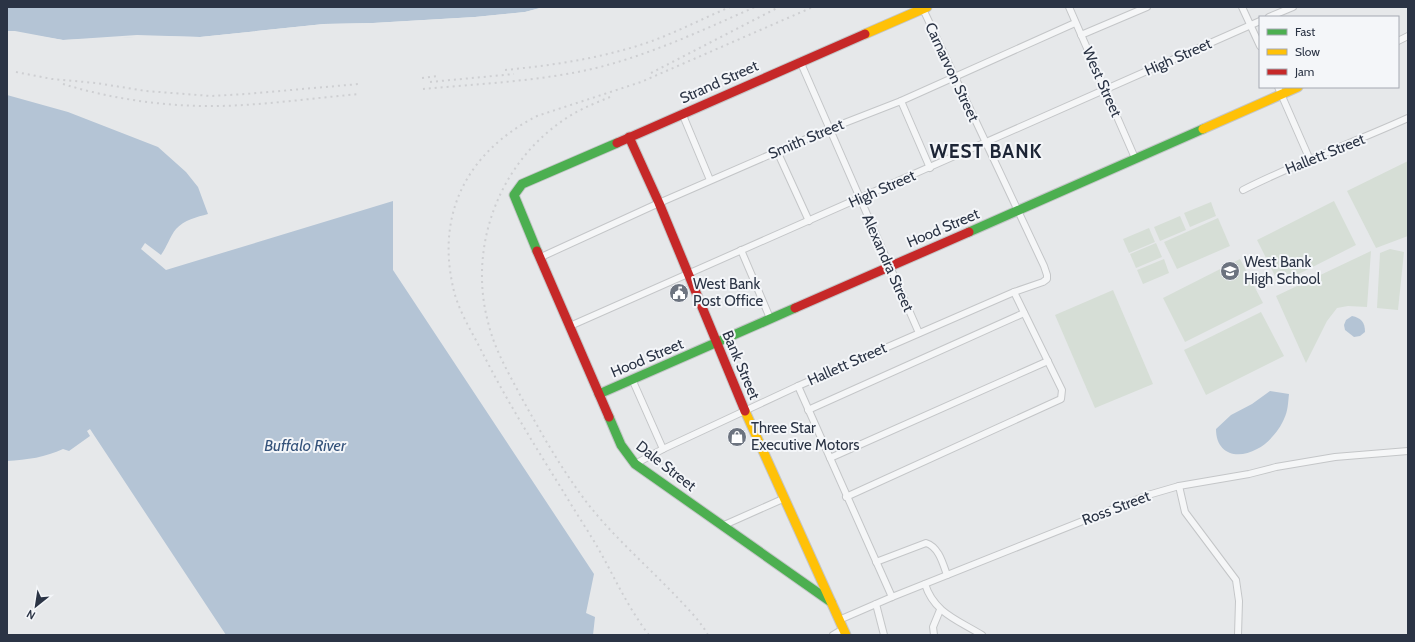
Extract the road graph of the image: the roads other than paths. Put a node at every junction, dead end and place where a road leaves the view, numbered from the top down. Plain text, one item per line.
1 (1069, 7) edge
2 (1147, 7) edge
3 (1242, 7) edge
4 (1292, 7) edge
5 (925, 8) edge
6 (1271, 16) edge
7 (1259, 21) edge
8 (1075, 23) junction
9 (1251, 25) junction
10 (1081, 35) junction
11 (1408, 36) edge
12 (1399, 40) edge
13 (1259, 44) edge
14 (800, 61) junction
15 (954, 76) junction
16 (1294, 88) edge
17 (1104, 90) junction
18 (1280, 91) edge
19 (901, 101) junction
20 (682, 113) junction
21 (1408, 118) edge
22 (829, 129) junction
23 (629, 137) junction
24 (985, 142) junction
25 (777, 151) junction
26 (1135, 158) junction
27 (1310, 160) junction
28 (930, 168) junction
29 (710, 180) junction
30 (522, 184) joint
31 (1243, 190) dead end
32 (860, 199) junction
33 (659, 202) junction
34 (1017, 212) junction
35 (809, 221) junction
36 (741, 250) junction
37 (539, 258) junction
38 (1043, 264) joint
39 (889, 266) junction
40 (688, 274) junction
41 (1014, 292) junction
42 (1024, 313) junction
43 (770, 318) junction
44 (570, 326) junction
45 (919, 333) junction
46 (717, 344) junction
47 (1048, 361) junction
48 (632, 380) junction
49 (798, 386) junction
50 (599, 394) junction
51 (745, 410) junction
52 (808, 410) junction
53 (663, 449) junction
54 (1408, 451) edge
55 (830, 458) junction
56 (635, 464) junction
57 (1179, 486) junction
58 (846, 497) junction
59 (785, 498) junction
60 (722, 526) junction
61 (876, 562) junction
62 (947, 575) junction
63 (925, 584) junction
64 (892, 597) junction
65 (831, 602) junction
66 (876, 604) junction
67 (940, 610) junction
68 (839, 620) junction
69 (844, 632) edge
70 (833, 635) edge
71 (884, 635) edge
72 (934, 635) edge
73 (982, 635) edge
74 (1238, 635) edge

1 - 8 street, West Street
2 - 10 street
3 - 9 street
4 - 6 street
5 - 14 street, Strand Street
5 - 15 street, Carnarvon Street
7 - 9 street, High Street
8 - 10 street, West Street
8 - 15 street, Smith Street
9 - 13 street
9 - 17 street, High Street
10 - 17 street, West Street
11 - 12 street
14 - 20 street, Strand Street
14 - 22 street, Alexandra Street
15 - 19 street, Smith Street
15 - 24 street, Carnarvon Street
16 - 18 street, Hood Street
17 - 24 street, High Street
17 - 26 street, West Street
18 - 26 street, Hood Street
18 - 27 street
19 - 22 street, Smith Street
19 - 28 street
20 - 23 street, Strand Street
20 - 29 street
21 - 27 street, Hallett Street
22 - 25 street, Smith Street
22 - 32 street, Alexandra Street
23 - 30 street, Strand Street
23 - 33 street, Bank Street
24 - 28 street, High Street
24 - 34 street, Carnarvon Street
25 - 29 street, Smith Street
25 - 35 street
26 - 34 street, Hood Street
27 - 31 street, Hallett Street
28 - 32 street, High Street
29 - 33 street, Smith Street
30 - 37 street, Dale Street
32 - 35 street, High Street
32 - 39 street, Alexandra Street
33 - 37 street, Smith Street
33 - 40 street, Bank Street
34 - 38 street, Carnarvon Street
34 - 39 street, Hood Street
35 - 36 street, High Street
36 - 40 street, High Street
36 - 43 street
37 - 44 street, Dale Street
38 - 41 street, Hallett Street
39 - 43 street, Hood Street
39 - 45 street, Alexandra Street
40 - 44 street, High Street
40 - 46 street, Bank Street
41 - 42 street
41 - 45 street, Hallett Street
42 - 47 street
42 - 52 street
43 - 46 street, Hood Street
44 - 50 street, Dale Street
45 - 49 street, Hallett Street
46 - 48 street, Hood Street
46 - 51 street, Bank Street
47 - 55 street
47 - 58 street
48 - 50 street, Hood Street
48 - 53 street
49 - 51 street, Hallett Street
49 - 52 street
50 - 56 street, Dale Street
51 - 53 street, Hallett Street
51 - 59 street, Bank Street
52 - 55 street
53 - 56 street, Hallett Street
54 - 57 street, Ross Street
55 - 58 street
56 - 60 street, Dale Street
57 - 62 street, Ross Street
57 - 74 street
58 - 61 street
59 - 60 street
59 - 65 street, Bank Street
60 - 65 street, Dale Street
61 - 62 street
61 - 64 street
62 - 63 street, Ross Street
63 - 64 street, Ross Street
63 - 67 street
64 - 66 street, Ross Street
65 - 68 street, Bank Street
66 - 68 street, Ross Street
66 - 71 street
67 - 72 street
67 - 73 street
68 - 69 street, Bank Street
69 - 70 street

